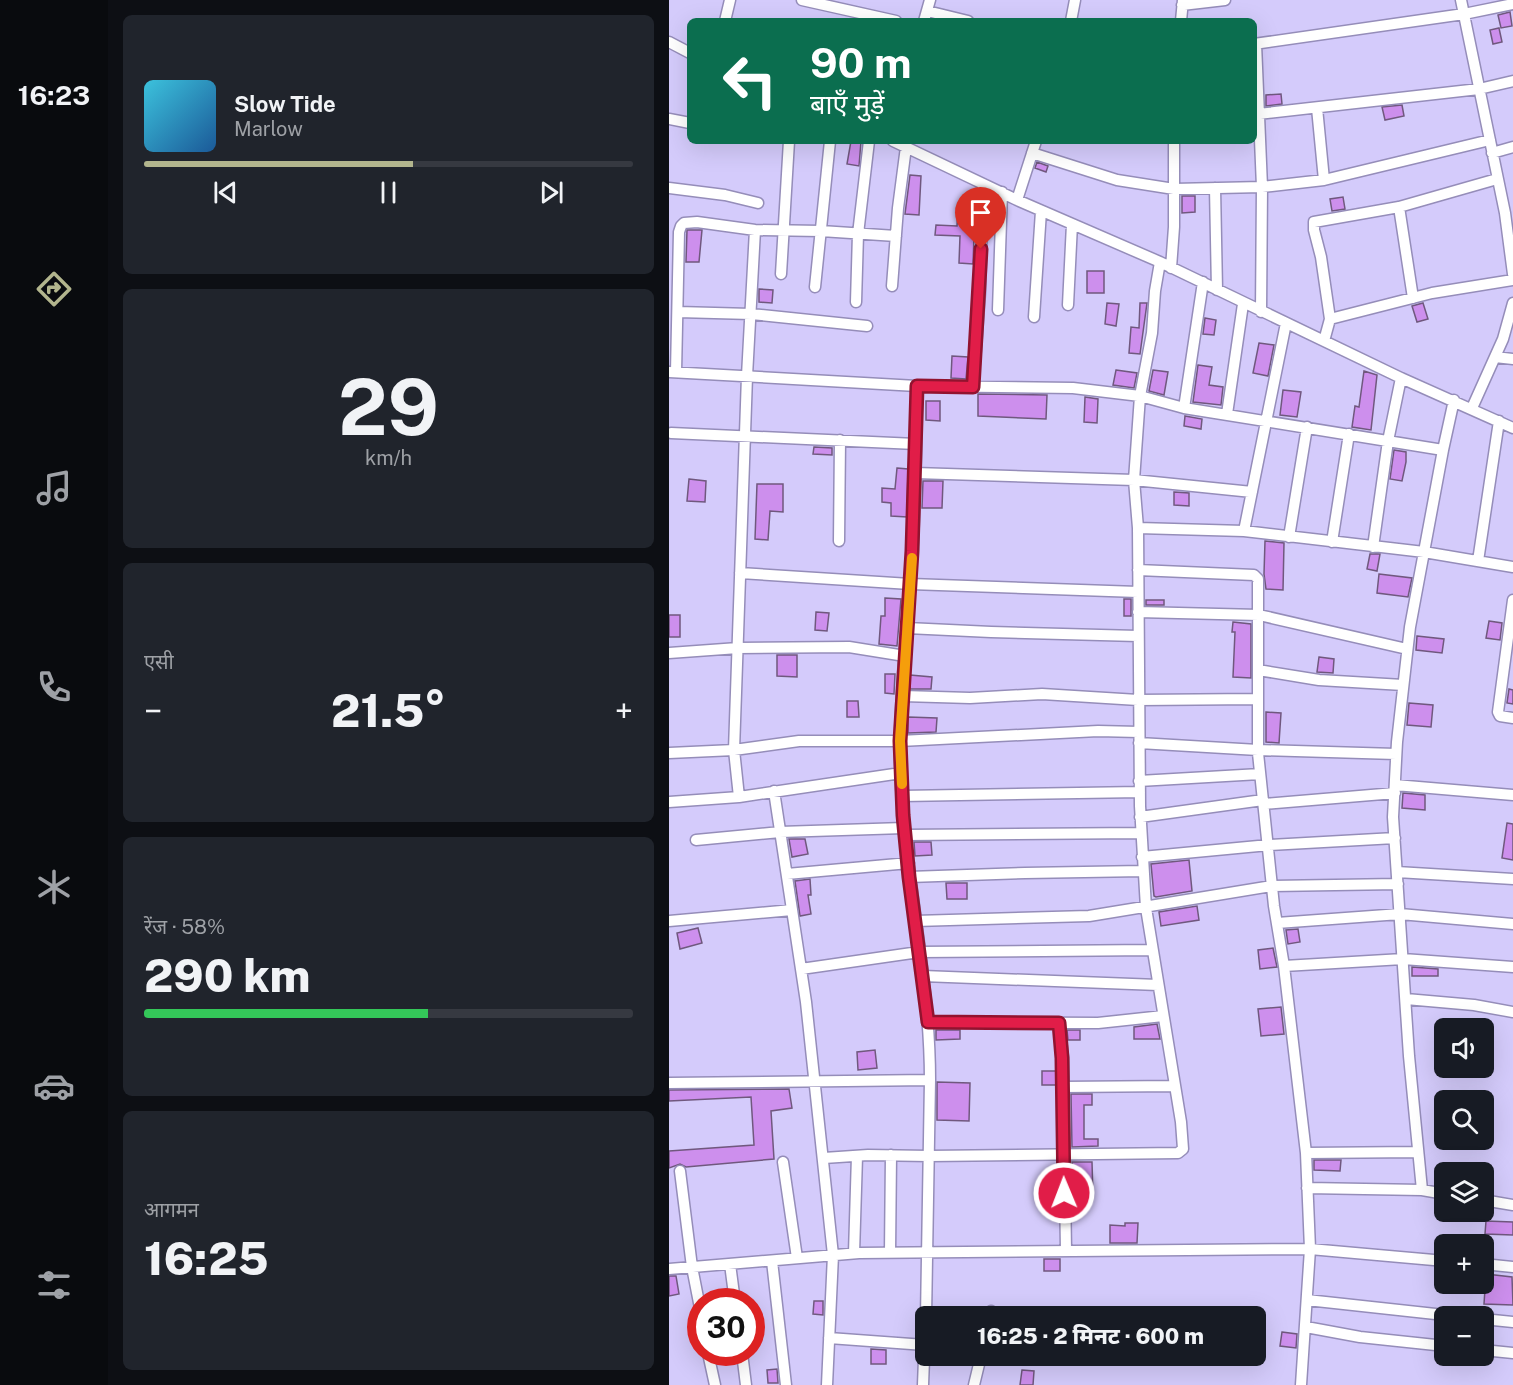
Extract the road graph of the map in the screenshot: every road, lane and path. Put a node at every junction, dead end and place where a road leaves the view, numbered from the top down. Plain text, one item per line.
1 (731, 0) edge
2 (802, 0) edge
3 (930, 0) edge
4 (1075, 0) edge
5 (1225, 0) edge
6 (1461, 0) edge
7 (1183, 3) edge
8 (1513, 4) edge
9 (1464, 14) junction
10 (926, 16) edge
11 (726, 18) edge
12 (883, 18) edge
13 (942, 18) edge
14 (1072, 18) edge
15 (1181, 18) edge
16 (669, 42) edge
17 (1257, 44) edge
18 (687, 51) edge
19 (1513, 81) edge
20 (1479, 89) junction
21 (1257, 91) edge
22 (1317, 108) junction
23 (1258, 114) junction
24 (669, 119) edge
25 (687, 122) edge
26 (1489, 140) junction
27 (789, 144) edge
28 (830, 144) edge
29 (870, 144) edge
30 (900, 144) edge
31 (1035, 144) edge
32 (1174, 144) edge
33 (906, 147) junction
34 (1513, 147) edge
35 (1032, 153) junction
36 (1492, 153) junction
37 (1325, 180) junction
38 (1497, 180) junction
39 (983, 184) junction
40 (669, 188) edge
41 (1215, 188) junction
42 (1261, 188) junction
43 (1174, 189) junction
44 (1002, 192) junction
45 (1017, 200) junction
46 (758, 203) dead end
47 (1399, 207) junction
48 (1041, 211) junction
49 (1510, 222) edge
50 (1072, 224) junction
51 (755, 230) junction
52 (783, 230) junction
53 (821, 231) junction
54 (858, 234) junction
55 (896, 236) junction
56 (1160, 262) junction
57 (1171, 268) junction
58 (781, 274) dead end
59 (1513, 274) edge
60 (1513, 280) edge
61 (1203, 282) junction
62 (892, 286) dead end
63 (815, 287) dead end
64 (1217, 290) junction
65 (1413, 298) junction
66 (856, 302) dead end
67 (1513, 303) edge
68 (1243, 304) junction
69 (1068, 305) dead end
70 (998, 310) dead end
71 (678, 312) junction
72 (1261, 312) junction
73 (750, 314) junction
74 (1034, 317) dead end
75 (1330, 319) junction
76 (1286, 323) junction
77 (867, 326) dead end
78 (1324, 340) junction
79 (1495, 357) junction
80 (1513, 359) edge
81 (673, 372) edge
82 (747, 376) junction
83 (1401, 378) junction
84 (917, 386) junction
85 (973, 387) junction
86 (1140, 396) junction
87 (1454, 400) junction
88 (1184, 408) junction
89 (1472, 408) junction
90 (1227, 414) junction
91 (1266, 420) junction
92 (1499, 421) junction
93 (1307, 427) junction
94 (1513, 428) edge
95 (671, 433) dead end
96 (1349, 434) junction
97 (745, 436) junction
98 (840, 441) junction
99 (1388, 441) junction
100 (916, 444) junction
101 (1443, 450) junction
102 (915, 472) junction
103 (1134, 480) junction
104 (1252, 492) junction
105 (1138, 528) junction
106 (1244, 531) junction
107 (1289, 537) junction
108 (839, 541) dead end
109 (1332, 542) junction
110 (1373, 547) junction
111 (1424, 552) junction
112 (1478, 561) junction
113 (1513, 567) edge
114 (1138, 570) junction
115 (740, 573) junction
116 (910, 584) junction
117 (1138, 592) junction
118 (1513, 600) edge
119 (1138, 612) junction
120 (1259, 615) junction
121 (907, 628) junction
122 (1138, 636) junction
123 (738, 648) junction
124 (1407, 649) junction
125 (669, 653) edge
126 (905, 656) junction
127 (1258, 670) junction
128 (1403, 685) junction
129 (903, 696) junction
130 (1257, 699) junction
131 (1138, 700) junction
132 (1513, 718) edge
133 (1139, 737) junction
134 (900, 741) junction
135 (734, 750) junction
136 (1258, 750) junction
137 (669, 753) edge
138 (1396, 754) junction
139 (901, 773) junction
140 (1260, 774) junction
141 (1139, 786) junction
142 (1395, 789) junction
143 (774, 791) junction
144 (1513, 795) edge
145 (902, 796) junction
146 (739, 797) junction
147 (669, 802) edge
148 (1263, 802) junction
149 (1140, 816) junction
150 (780, 832) junction
151 (905, 832) junction
152 (1141, 833) junction
153 (1395, 838) junction
154 (696, 840) dead end
155 (1269, 845) junction
156 (1142, 857) junction
157 (909, 863) junction
158 (1143, 872) junction
159 (1397, 872) junction
160 (787, 874) junction
161 (909, 877) junction
162 (1513, 879) edge
163 (1398, 884) junction
164 (1272, 886) junction
165 (1146, 908) junction
166 (792, 910) junction
167 (1400, 914) junction
168 (669, 921) edge
169 (915, 921) junction
170 (1277, 923) junction
171 (1513, 924) edge
172 (1152, 950) junction
173 (919, 952) junction
174 (1403, 959) junction
175 (1284, 966) junction
176 (1513, 967) edge
177 (801, 969) junction
178 (923, 976) junction
179 (1158, 985) junction
180 (1406, 999) junction
181 (1513, 1011) edge
182 (1163, 1016) junction
183 (928, 1022) junction
184 (1059, 1023) junction
185 (930, 1080) junction
186 (816, 1081) junction
187 (669, 1083) edge
188 (1063, 1086) junction
189 (1175, 1086) junction
190 (1418, 1152) junction
191 (1306, 1153) junction
192 (1063, 1154) junction
193 (891, 1155) junction
194 (857, 1156) junction
195 (929, 1156) junction
196 (824, 1158) junction
197 (783, 1162) dead end
198 (680, 1171) dead end
199 (1307, 1188) junction
200 (1422, 1190) junction
201 (1434, 1192) edge
202 (1494, 1202) edge
203 (1513, 1205) edge
204 (1310, 1249) junction
205 (1066, 1251) junction
206 (890, 1252) junction
207 (929, 1252) junction
208 (854, 1253) junction
209 (833, 1255) junction
210 (797, 1258) junction
211 (1434, 1260) edge
212 (772, 1261) junction
213 (730, 1264) junction
214 (1494, 1265) edge
215 (692, 1267) junction
216 (1513, 1267) edge
217 (669, 1269) edge
218 (696, 1288) edge
219 (733, 1288) edge
220 (1307, 1300) junction
221 (927, 1306) edge
222 (1434, 1314) edge
223 (1494, 1320) edge
224 (1513, 1322) edge
225 (1306, 1327) junction
226 (829, 1338) junction
227 (915, 1344) edge
228 (1434, 1345) edge
229 (1494, 1351) edge
230 (1513, 1353) edge
231 (711, 1366) edge
232 (744, 1366) edge
233 (924, 1366) edge
234 (979, 1366) edge
235 (715, 1385) edge
236 (746, 1385) edge
237 (786, 1385) edge
238 (827, 1385) edge
239 (923, 1385) edge
240 (974, 1385) edge
241 (1301, 1385) edge

1 - 11 street
2 - 12 street
3 - 10 street
4 - 14 street
5 - 7 street
6 - 9 street
7 - 15 street
8 - 9 street
9 - 17 street
9 - 20 street
10 - 13 street
16 - 18 street
19 - 20 street
20 - 22 street
20 - 26 street
21 - 23 street
22 - 23 street
22 - 37 street
23 - 42 street
24 - 25 street
26 - 36 street
26 - 37 street
27 - 52 street
28 - 53 street
29 - 54 street
30 - 33 street
31 - 35 street
32 - 43 street
33 - 39 street
33 - 55 street
34 - 36 street
35 - 43 street
35 - 45 street
36 - 38 street
37 - 42 street
38 - 47 street
38 - 49 street
39 - 44 street
39 - 85 street
40 - 46 street
41 - 42 street
41 - 43 street
41 - 64 street
42 - 72 street
43 - 57 street
44 - 45 street
44 - 70 street
45 - 48 street
47 - 65 street
47 - 75 street
48 - 50 street
48 - 74 street
49 - 59 street
50 - 56 street
50 - 69 street
51 - 52 street
51 - 71 street
51 - 73 street
52 - 53 street
52 - 58 street
53 - 54 street
53 - 63 street
54 - 55 street
54 - 66 street
55 - 62 street
56 - 57 street
56 - 86 street
57 - 61 street
60 - 65 street
61 - 64 street
61 - 88 street
64 - 68 street
65 - 75 street
67 - 79 street
68 - 72 street
68 - 90 street
71 - 73 street
71 - 81 street
72 - 76 street
73 - 77 street
73 - 82 street
75 - 78 street
76 - 78 street
76 - 91 street
78 - 83 street
79 - 80 street
79 - 89 street
81 - 82 street
82 - 84 street
82 - 97 street
83 - 87 street
83 - 99 street
84 - 85 street
84 - 100 street
85 - 86 street
86 - 88 street
86 - 103 street
87 - 89 street
87 - 101 street
88 - 90 street
89 - 92 street
90 - 91 street
91 - 93 street
91 - 104 street
92 - 94 street
92 - 112 street
93 - 96 street
93 - 107 street
95 - 97 street
96 - 99 street
96 - 109 street
97 - 98 street
97 - 115 street
98 - 100 street
98 - 108 street
99 - 101 street
99 - 110 street
100 - 102 street
101 - 111 street
102 - 103 street
102 - 116 street
103 - 104 street
103 - 105 street
104 - 106 street
105 - 106 street
105 - 114 street
106 - 107 street
107 - 109 street
109 - 110 street
110 - 111 street
111 - 112 street
111 - 124 street
112 - 113 street
114 - 117 street
114 - 120 street
115 - 116 street
115 - 123 street
116 - 117 street
116 - 121 street
117 - 119 street
118 - 132 street
119 - 120 street
119 - 122 street
120 - 124 street
120 - 127 street
121 - 122 street
121 - 126 street
122 - 131 street
123 - 125 street
123 - 126 street
123 - 135 street
124 - 128 street
126 - 129 street
127 - 128 street
127 - 130 street
128 - 138 street
129 - 131 street
129 - 134 street
130 - 131 street
130 - 136 street
131 - 133 street
133 - 134 street
133 - 136 street
133 - 141 street
134 - 135 street
134 - 139 street
135 - 137 street
135 - 146 street
136 - 138 street
136 - 140 street
138 - 142 street
139 - 143 street
139 - 145 street
140 - 141 street
140 - 148 street
141 - 145 street
141 - 149 street
142 - 144 street
142 - 148 street
142 - 153 street
143 - 146 street
143 - 150 street
145 - 151 street
146 - 147 street
148 - 149 street
148 - 155 street
149 - 152 street
150 - 151 street
150 - 154 street
150 - 160 street
151 - 152 street
151 - 157 street
152 - 156 street
153 - 155 street
153 - 159 street
155 - 156 street
155 - 164 street
156 - 158 street
157 - 160 street
157 - 161 street
158 - 161 street
158 - 165 street
159 - 162 street
159 - 163 street
160 - 166 street
161 - 169 street
163 - 164 street
163 - 167 street
164 - 165 street
164 - 170 street
165 - 169 street
165 - 172 street
166 - 168 street
166 - 177 street
167 - 170 street
167 - 171 street
167 - 174 street
169 - 173 street
170 - 175 street
172 - 173 street
172 - 179 street
173 - 177 street
173 - 178 street
174 - 175 street
174 - 176 street
174 - 180 street
175 - 191 street
177 - 186 street
178 - 179 street
178 - 183 street
179 - 182 street
180 - 181 street
180 - 190 street
182 - 184 street
182 - 189 street
183 - 184 street
183 - 185 street
184 - 188 street
185 - 186 street
185 - 195 street
186 - 187 street
186 - 196 street
188 - 189 street
188 - 192 street
189 - 192 street
190 - 191 street
190 - 200 street
191 - 199 street
192 - 195 street
192 - 205 street
193 - 194 street
193 - 195 street
193 - 206 street
194 - 196 street
194 - 208 street
195 - 207 street
196 - 209 street
197 - 210 street
198 - 215 street
199 - 200 street
199 - 204 street
200 - 201 street
202 - 203 street
204 - 205 street
204 - 211 street
204 - 220 street
205 - 207 street
206 - 207 street
206 - 208 street
207 - 221 street
208 - 209 street
209 - 210 street
209 - 226 street
210 - 212 street
212 - 213 street
212 - 237 street
213 - 215 street
213 - 219 street
214 - 216 street
215 - 217 street
215 - 218 street
220 - 222 street
220 - 225 street
223 - 224 street
225 - 228 street
225 - 241 street
226 - 227 street
226 - 238 street
229 - 230 street
231 - 235 street
232 - 236 street
233 - 239 street
234 - 240 street

